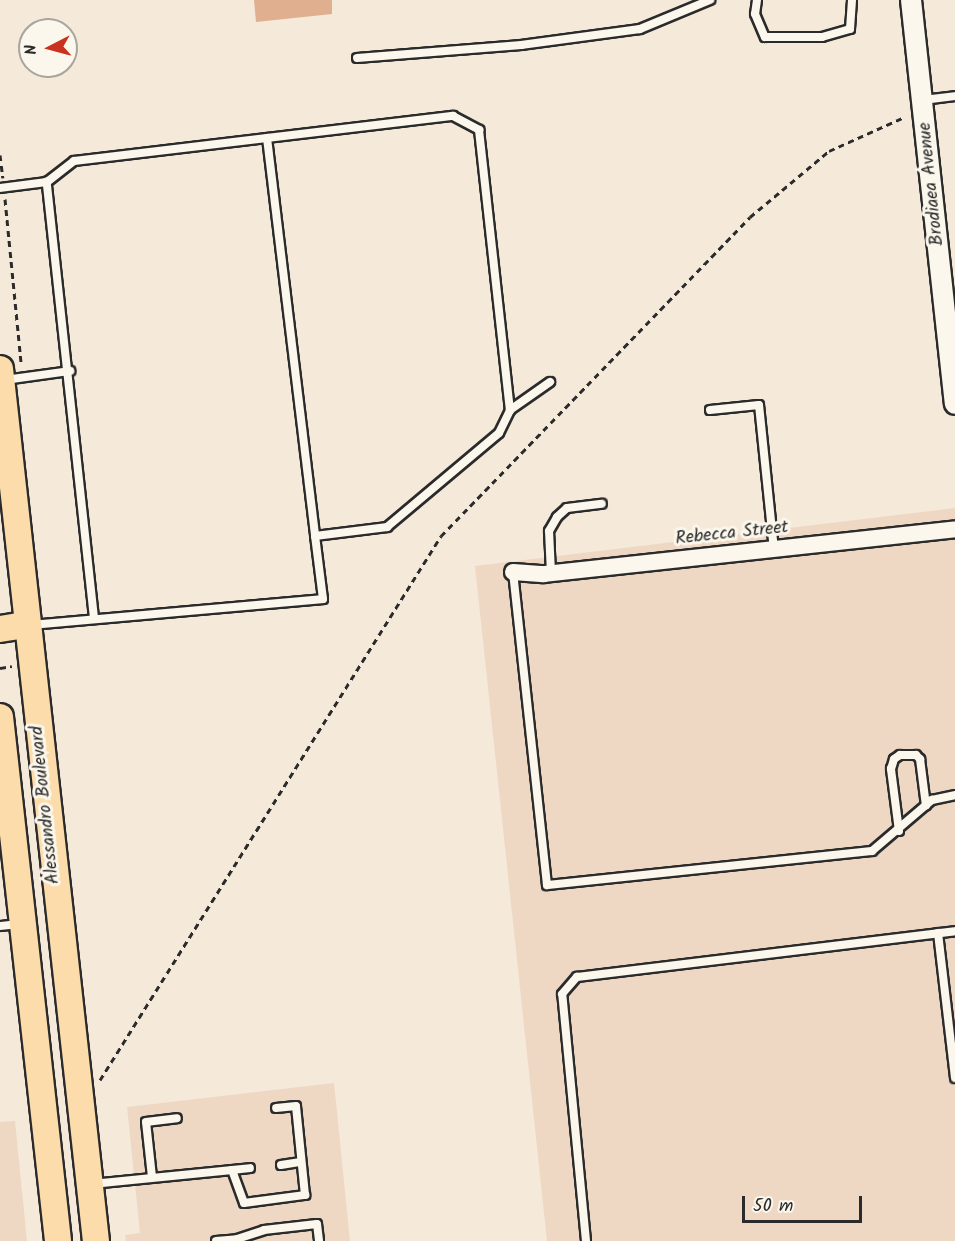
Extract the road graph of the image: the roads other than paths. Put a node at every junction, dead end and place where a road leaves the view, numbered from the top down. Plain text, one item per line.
1 (710, 0) edge
2 (757, 0) edge
3 (852, 0) edge
4 (912, 0) edge
5 (357, 58) dead end
6 (955, 96) edge
7 (922, 100) junction
8 (267, 138) junction
9 (47, 182) junction
10 (0, 188) edge
11 (950, 317) edge
12 (70, 371) junction
13 (1, 374) edge
14 (550, 382) dead end
15 (955, 404) edge
16 (510, 410) junction
17 (710, 410) dead end
18 (602, 504) dead end
19 (955, 530) edge
20 (315, 536) junction
21 (774, 549) junction
22 (513, 572) joint
23 (551, 573) junction
24 (94, 618) junction
25 (26, 625) junction
26 (0, 628) edge
27 (0, 717) edge
28 (955, 795) edge
29 (926, 806) junction
30 (899, 831) junction
31 (11, 925) edge
32 (955, 931) edge
33 (938, 933) junction
34 (955, 1078) edge
35 (276, 1108) dead end
36 (177, 1118) dead end
37 (46, 1128) junction
38 (301, 1162) junction
39 (281, 1165) dead end
40 (250, 1168) dead end
41 (232, 1170) junction
42 (152, 1177) junction
43 (89, 1184) junction
44 (58, 1241) edge
45 (80, 1241) edge
46 (96, 1241) edge
47 (216, 1241) edge
48 (319, 1241) edge
49 (586, 1241) edge

1 - 5 lane
2 - 3 lane
4 - 7 street, Brodiaea Avenue
6 - 7 lane
7 - 11 street, Brodiaea Avenue
8 - 9 lane
8 - 16 lane
8 - 20 lane
9 - 10 lane
9 - 12 lane
11 - 15 street, Brodiaea Avenue
12 - 13 lane
12 - 24 lane
13 - 25 main road, Alessandro Boulevard
14 - 16 lane
16 - 20 lane
17 - 21 lane
18 - 23 lane
19 - 21 street, Rebecca Street
20 - 24 lane
21 - 23 street, Rebecca Street
22 - 23 street, Rebecca Street
22 - 30 lane
24 - 25 lane
25 - 26 main road
25 - 43 main road, Alessandro Boulevard
27 - 31 main road, Alessandro Boulevard
28 - 29 lane
29 - 30 lane
29 - 30 lane
31 - 37 main road, Alessandro Boulevard
32 - 33 lane
33 - 34 lane
33 - 49 lane
35 - 38 lane
36 - 42 lane
37 - 44 main road, Alessandro Boulevard
37 - 45 main road
38 - 39 lane
38 - 41 lane
40 - 41 lane
41 - 42 lane
42 - 43 lane
43 - 46 main road, Alessandro Boulevard
47 - 48 lane

